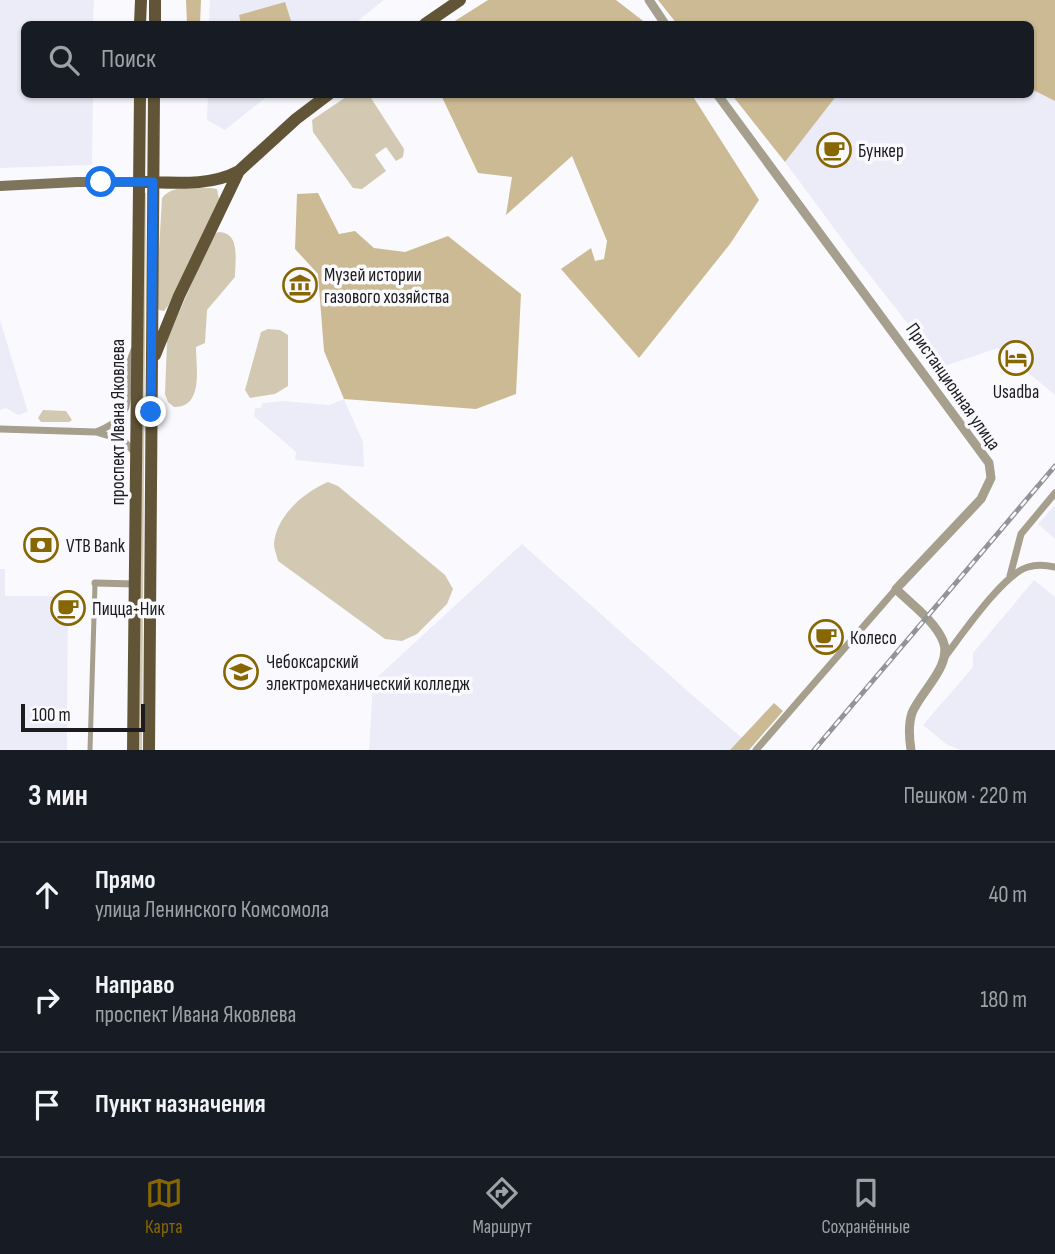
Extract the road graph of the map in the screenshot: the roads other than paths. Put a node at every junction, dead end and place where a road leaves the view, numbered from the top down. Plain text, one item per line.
1 (141, 0) edge
2 (155, 0) edge
3 (460, 0) edge
4 (649, 2) edge
5 (140, 21) edge
6 (155, 21) edge
7 (429, 21) edge
8 (663, 21) edge
9 (139, 98) edge
10 (154, 98) edge
11 (324, 98) edge
12 (720, 98) edge
13 (239, 170) junction
14 (139, 182) junction
15 (153, 182) junction
16 (0, 186) edge
17 (137, 343) junction
18 (152, 362) junction
19 (0, 429) edge
20 (96, 432) junction
21 (136, 455) junction
22 (1055, 493) edge
23 (1055, 567) edge
24 (1010, 576) junction
25 (95, 583) joint
26 (135, 584) junction
27 (896, 589) junction
28 (943, 639) junction
29 (955, 644) junction
30 (944, 658) junction
31 (90, 750) edge
32 (134, 750) edge
33 (149, 750) edge
34 (756, 750) edge
35 (911, 750) edge

1 - 5 main road
2 - 6 main road
3 - 7 main road
4 - 8 street
9 - 14 main road, проспект Ивана Яковлева
10 - 15 main road, проспект Ивана Яковлева
11 - 13 main road
12 - 27 street, Пристанционная улица
13 - 15 main road
13 - 18 main road
14 - 15 main road
14 - 16 main road
14 - 17 main road, проспект Ивана Яковлева
15 - 18 main road, проспект Ивана Яковлева
17 - 20 street
17 - 21 main road, проспект Ивана Яковлева
18 - 33 main road, проспект Ивана Яковлева
19 - 20 street
20 - 21 street
21 - 26 main road, проспект Ивана Яковлева
22 - 24 street
23 - 24 street
24 - 29 street
25 - 26 street
25 - 31 street
26 - 32 main road, проспект Ивана Яковлева
27 - 28 street
27 - 34 street, Пристанционная улица
28 - 29 street
28 - 30 street
29 - 30 street
30 - 35 street

